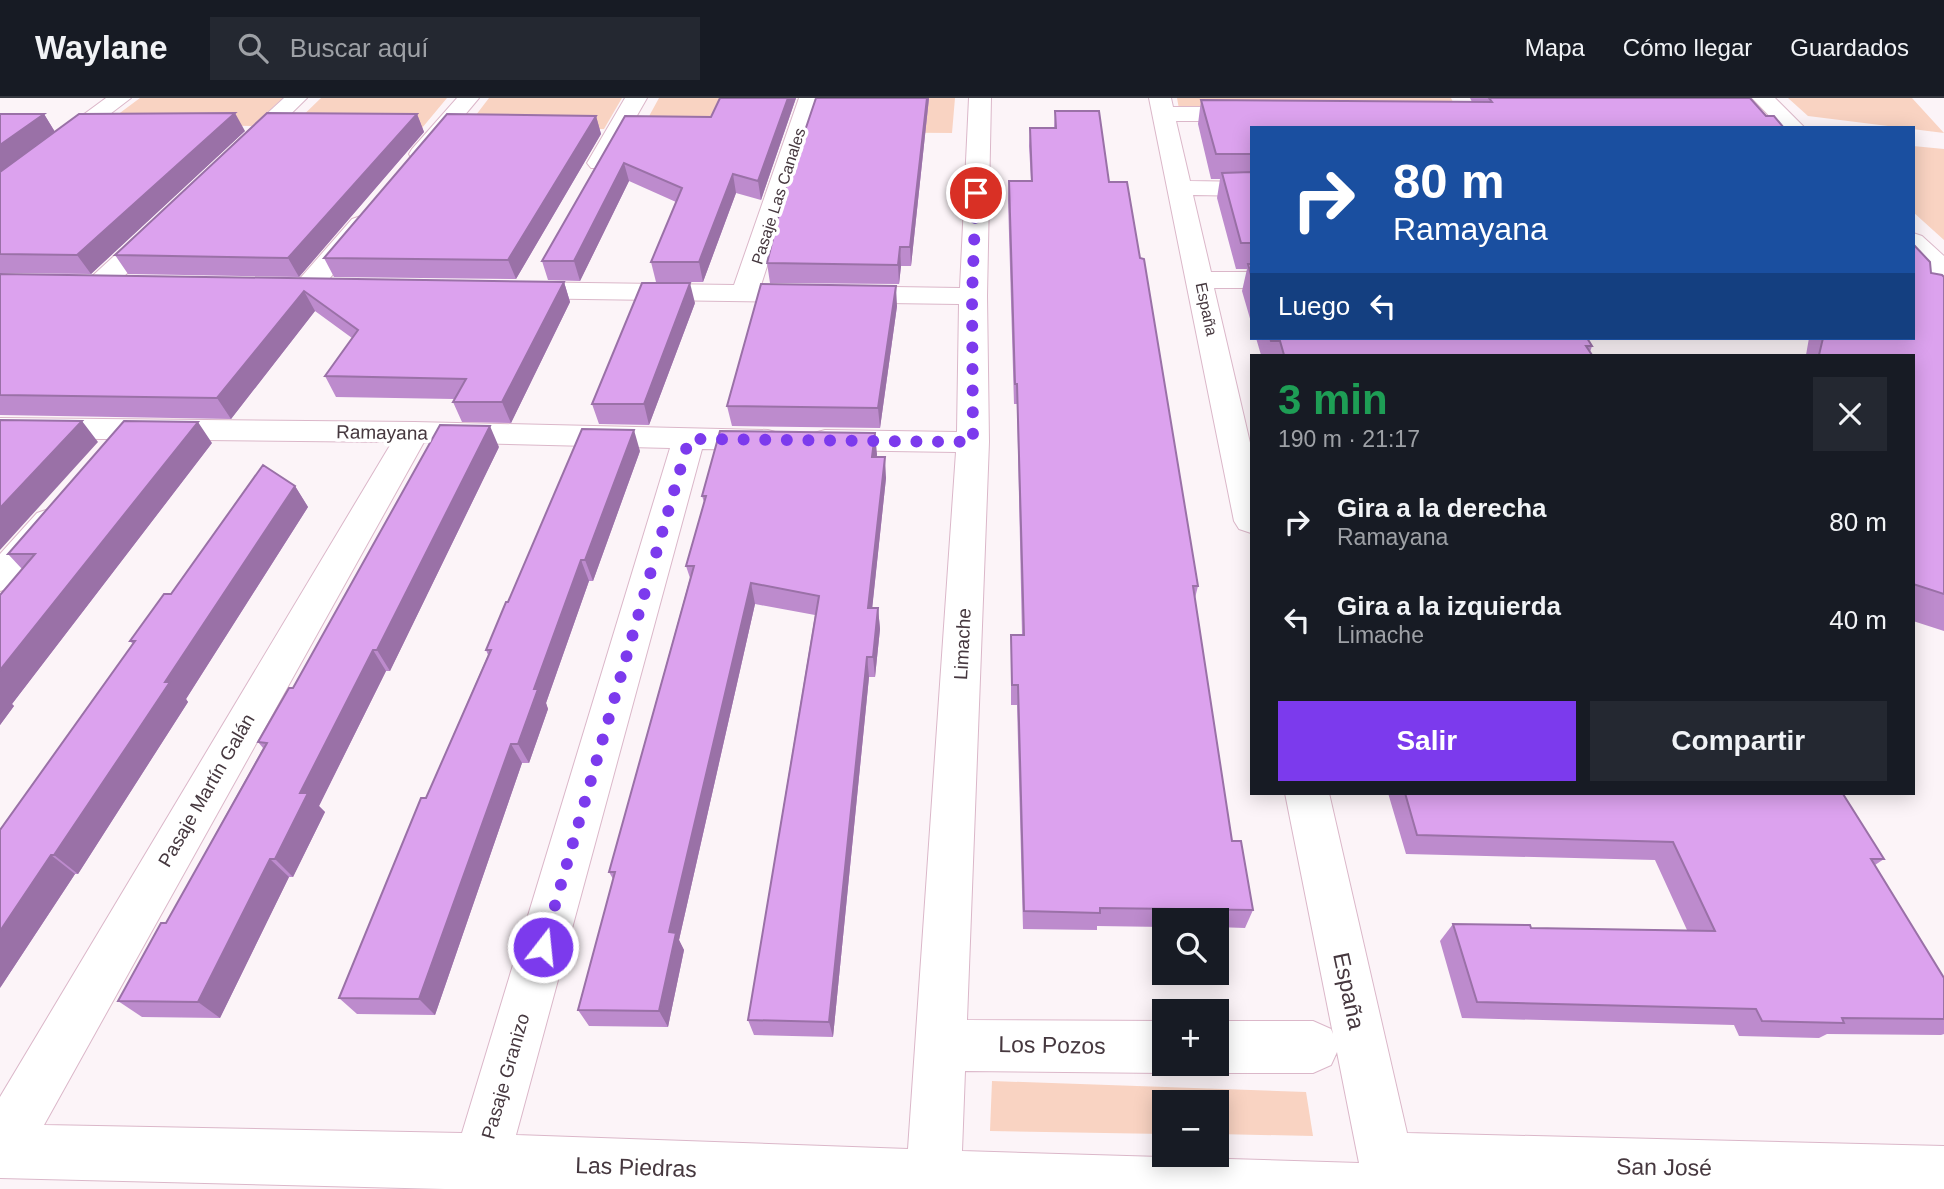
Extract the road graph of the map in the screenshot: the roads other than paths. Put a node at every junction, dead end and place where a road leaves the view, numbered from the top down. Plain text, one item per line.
1 (120, 98) edge
2 (296, 98) edge
3 (468, 98) edge
4 (636, 98) edge
5 (810, 98) edge
6 (980, 98) edge
7 (1763, 98) edge
8 (1162, 106) edge
9 (1280, 114) edge
10 (1792, 126) edge
11 (229, 162) edge
12 (405, 172) edge
13 (588, 181) edge
14 (0, 187) edge
15 (1178, 188) junction
16 (1250, 189) edge
17 (378, 204) edge
18 (180, 208) edge
19 (1915, 244) edge
20 (541, 264) edge
21 (1939, 278) edge
22 (1201, 280) junction
23 (1250, 280) edge
24 (140, 286) edge
25 (278, 288) edge
26 (306, 289) junction
27 (346, 289) edge
28 (484, 290) edge
29 (526, 290) junction
30 (745, 293) junction
31 (972, 296) junction
32 (1238, 399) edge
33 (0, 428) edge
34 (129, 430) junction
35 (414, 432) junction
36 (689, 439) junction
37 (973, 442) junction
38 (102, 462) edge
39 (74, 494) edge
40 (1250, 512) edge
41 (0, 578) edge
42 (1307, 795) edge
43 (941, 1045) junction
44 (1152, 1047) edge
45 (1229, 1047) edge
46 (1313, 1047) dead end
47 (0, 1150) edge
48 (1944, 1174) edge
49 (477, 1175) edge
50 (1377, 1179) edge
51 (934, 1183) edge

1 - 14 street
2 - 11 street
3 - 12 street
4 - 13 street
5 - 30 street, Pasaje Las Canales
6 - 31 street, Limache
7 - 10 street
8 - 9 street
8 - 15 street, España
15 - 16 street
15 - 22 street, España
17 - 26 street
18 - 24 street
19 - 21 street
20 - 29 street
22 - 23 street
22 - 32 street, España
25 - 26 street
26 - 27 street
28 - 29 street
29 - 30 street
30 - 31 street
31 - 37 street, Limache
32 - 40 street, España
33 - 34 street, Ramayana
34 - 35 street, Ramayana
34 - 38 street
35 - 36 street, Ramayana
35 - 47 street, Pasaje Martín Galán
36 - 37 street, Ramayana
36 - 49 street, Pasaje Granizo
37 - 43 street, Limache
39 - 41 street
42 - 50 street, España
43 - 44 street, Los Pozos
43 - 51 street, Limache
45 - 46 street
47 - 49 street, Las Piedras
48 - 50 street, San José
49 - 51 street, Las Piedras
50 - 51 street, Las Piedras

